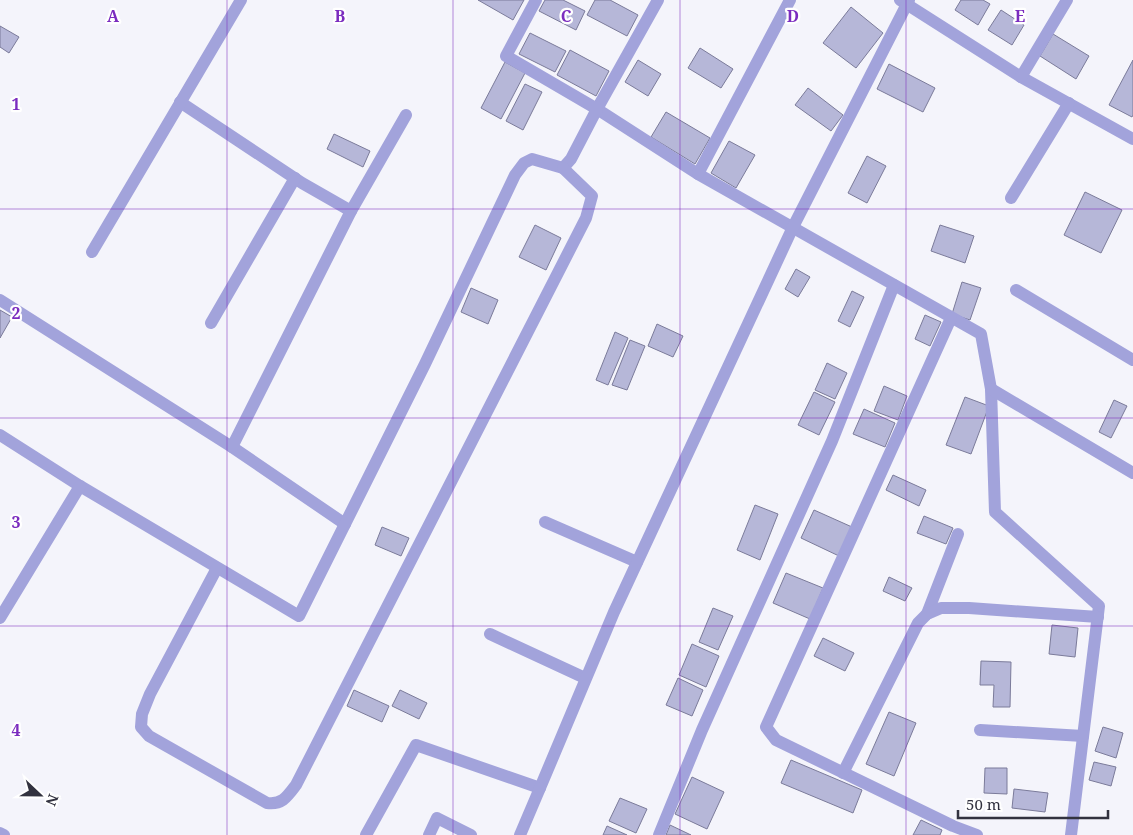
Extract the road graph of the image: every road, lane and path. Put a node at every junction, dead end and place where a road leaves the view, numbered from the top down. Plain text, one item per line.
1 (241, 0) edge
2 (536, 0) edge
3 (658, 0) edge
4 (790, 0) edge
5 (1067, 0) edge
6 (905, 1) edge
7 (1021, 76) junction
8 (180, 102) junction
9 (1069, 103) junction
10 (597, 109) junction
11 (406, 115) dead end
12 (1133, 140) edge
13 (563, 168) junction
14 (698, 174) junction
15 (295, 178) junction
16 (1011, 198) dead end
17 (351, 211) junction
18 (793, 227) junction
19 (92, 252) dead end
20 (894, 285) junction
21 (1016, 290) dead end
22 (0, 300) edge
23 (951, 318) junction
24 (211, 323) dead end
25 (1133, 360) edge
26 (991, 389) junction
27 (0, 436) edge
28 (232, 447) junction
29 (1133, 473) edge
30 (80, 486) junction
31 (545, 522) dead end
32 (345, 524) junction
33 (958, 534) dead end
34 (638, 562) junction
35 (217, 568) junction
36 (927, 614) junction
37 (1098, 616) junction
38 (0, 618) edge
39 (490, 634) dead end
40 (585, 678) junction
41 (980, 730) dead end
42 (1084, 736) junction
43 (843, 773) junction
44 (540, 788) junction
45 (0, 832) edge
46 (4, 835) edge
47 (366, 835) edge
48 (429, 835) edge
49 (471, 835) edge
50 (520, 835) edge
51 (659, 835) edge
52 (977, 835) edge
53 (1072, 835) edge

1 - 8 street
2 - 10 street
3 - 10 street
4 - 14 street
5 - 7 street
6 - 7 street
6 - 18 street
7 - 9 street
8 - 15 street
8 - 19 street
9 - 12 street
9 - 16 street
10 - 13 street
10 - 14 street
11 - 17 street
13 - 32 street
13 - 35 street
14 - 18 street
15 - 17 street
15 - 24 street
17 - 28 street
18 - 20 street
18 - 34 street
20 - 23 street
20 - 51 street
21 - 25 street
22 - 28 street
23 - 26 street
23 - 43 street
26 - 29 street
26 - 37 street
27 - 30 street
28 - 32 street
30 - 35 street
30 - 38 street
31 - 34 street
32 - 35 street
33 - 36 street
34 - 40 street
36 - 37 street
36 - 43 street
37 - 42 street
39 - 40 street
40 - 44 street
41 - 42 street
42 - 53 street
43 - 52 street
44 - 47 street
44 - 50 street
45 - 46 street
48 - 49 street

